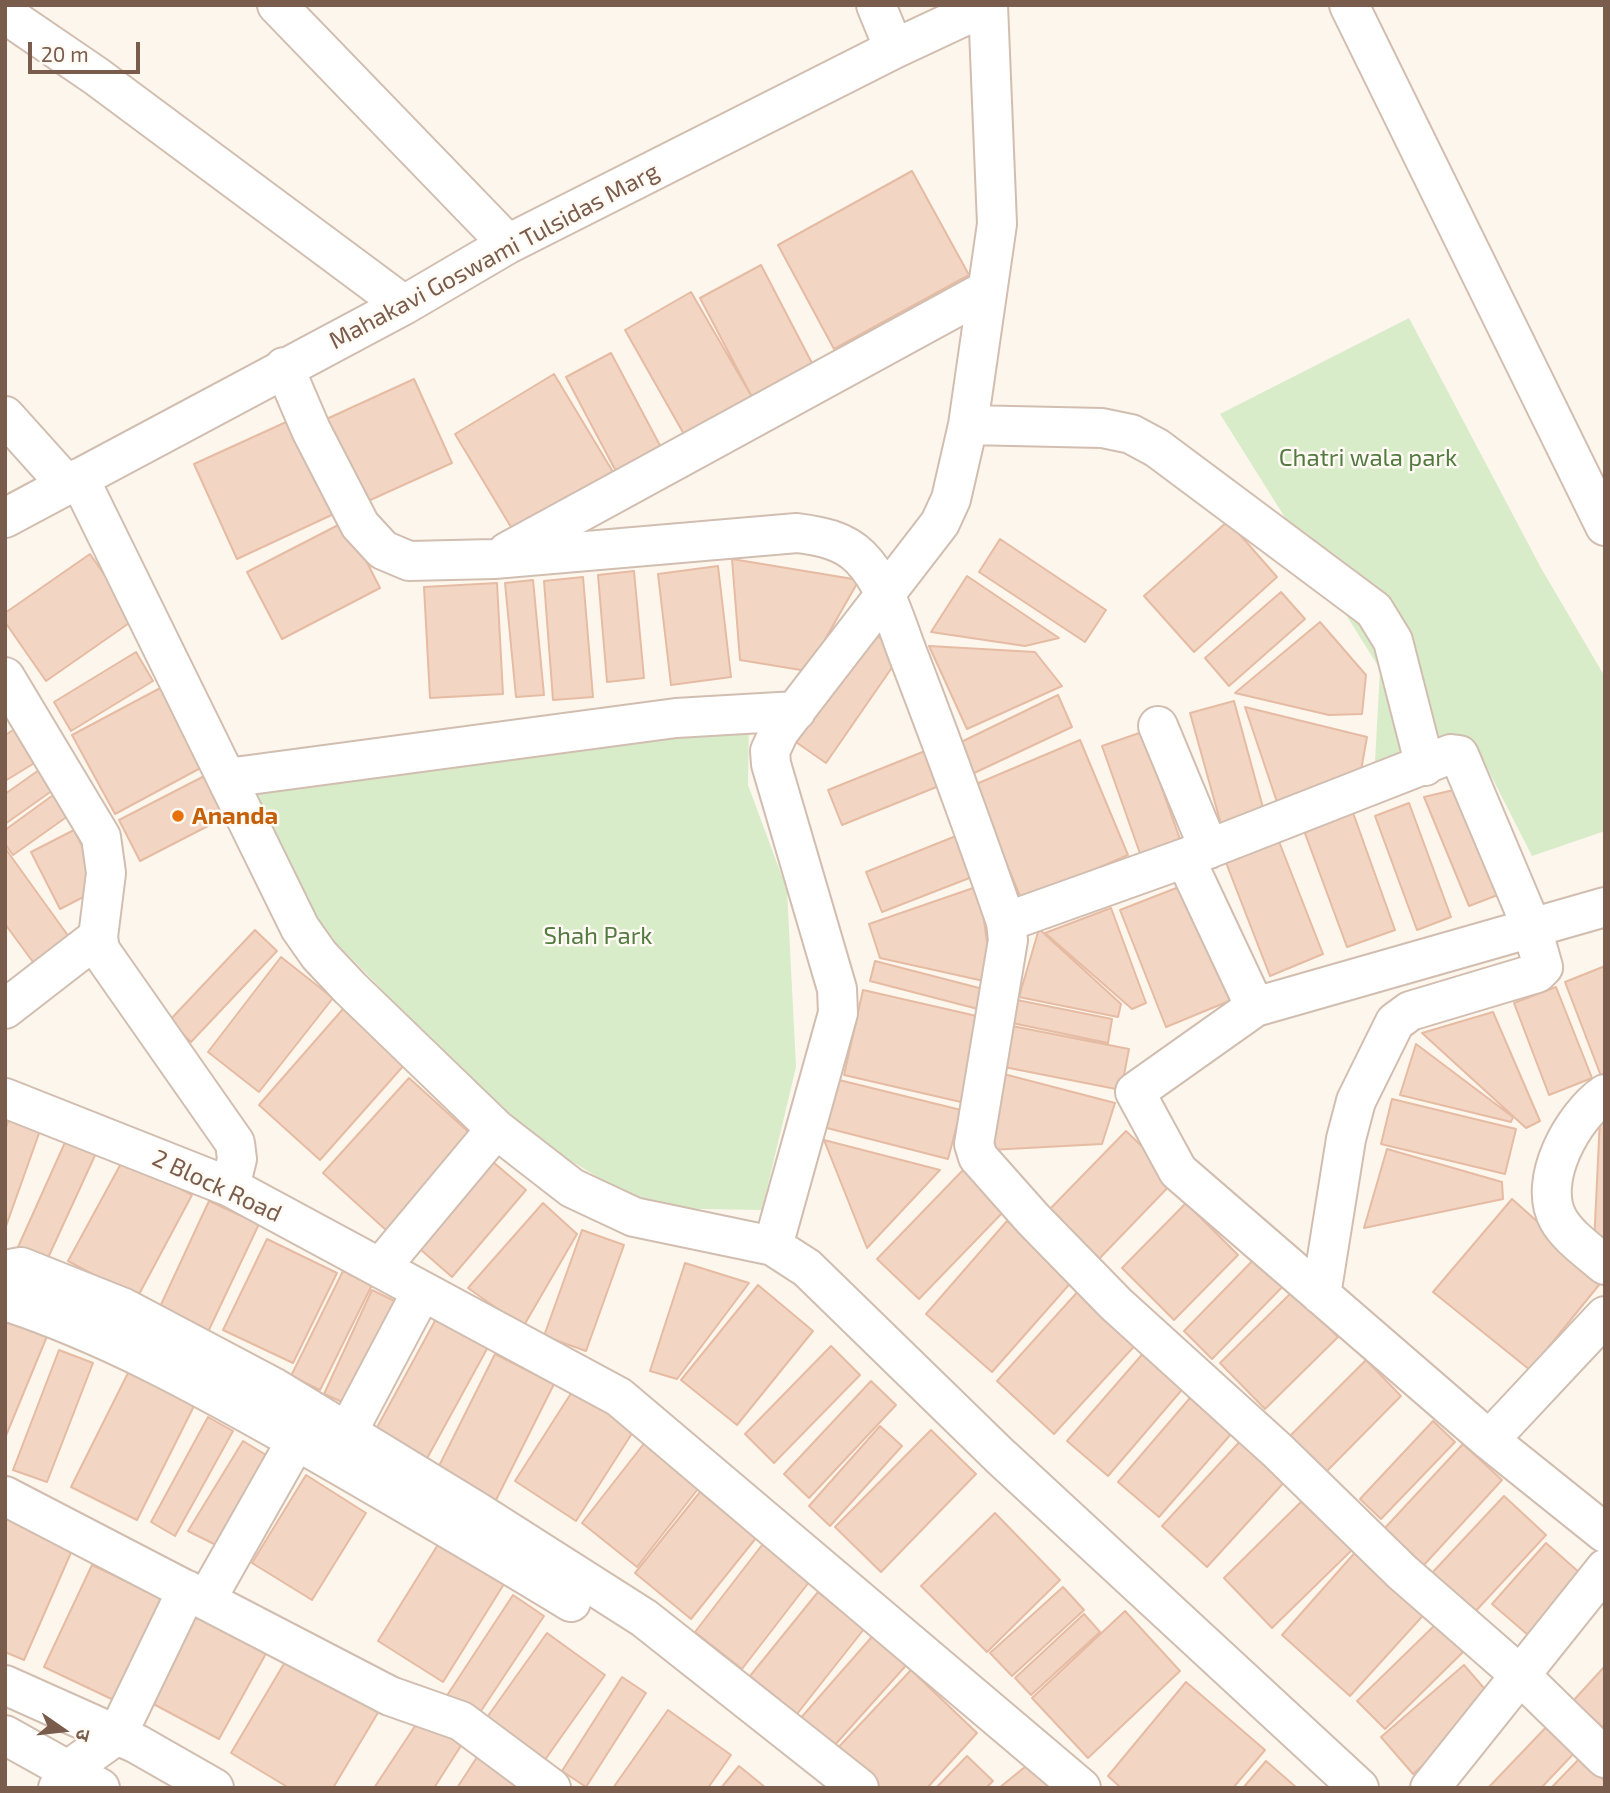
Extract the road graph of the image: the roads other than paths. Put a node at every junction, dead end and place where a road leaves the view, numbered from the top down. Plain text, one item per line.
1 (276, 5) edge
2 (876, 5) edge
3 (988, 5) edge
4 (1349, 5) edge
5 (5, 14) edge
6 (894, 49) junction
7 (508, 244) junction
8 (987, 290) junction
9 (404, 305) junction
10 (284, 367) junction
11 (5, 416) edge
12 (968, 425) junction
13 (73, 481) junction
14 (5, 518) edge
15 (1605, 526) edge
16 (494, 559) junction
17 (884, 593) junction
18 (5, 677) edge
19 (796, 711) junction
20 (1158, 726) dead end
21 (1425, 766) junction
22 (227, 778) junction
23 (1197, 853) junction
24 (1605, 907) edge
25 (1006, 922) junction
26 (1532, 928) junction
27 (98, 937) junction
28 (1255, 1007) junction
29 (5, 1009) edge
30 (1605, 1094) edge
31 (5, 1098) edge
32 (496, 1129) junction
33 (230, 1187) junction
34 (773, 1246) junction
35 (1605, 1265) edge
36 (380, 1268) junction
37 (5, 1270) edge
38 (422, 1291) junction
39 (1321, 1295) junction
40 (5, 1301) edge
41 (1605, 1316) edge
42 (1489, 1440) junction
43 (324, 1443) junction
44 (5, 1496) edge
45 (1605, 1533) edge
46 (1604, 1572) edge
47 (196, 1595) junction
48 (1520, 1675) junction
49 (5, 1685) edge
50 (5, 1735) edge
51 (117, 1735) junction
52 (1605, 1758) edge
53 (75, 1782) edge
54 (1433, 1787) edge
55 (214, 1788) edge
56 (551, 1788) edge
57 (815, 1788) edge
58 (859, 1788) edge
59 (1081, 1788) edge
60 (1359, 1788) edge

1 - 7 street
2 - 6 street
3 - 6 street, Mahakavi Goswami Tulsidas Marg
3 - 8 street
4 - 15 street
5 - 9 street
6 - 7 street, Mahakavi Goswami Tulsidas Marg
7 - 9 street, Mahakavi Goswami Tulsidas Marg
8 - 12 street
8 - 16 street
9 - 10 street, Mahakavi Goswami Tulsidas Marg
10 - 13 street, Mahakavi Goswami Tulsidas Marg
10 - 16 street
11 - 13 street
12 - 17 street
12 - 21 street
13 - 14 street, Mahakavi Goswami Tulsidas Marg
13 - 22 street
16 - 17 street
17 - 19 street
17 - 25 street
18 - 27 street
19 - 22 street
19 - 34 street
20 - 23 street
21 - 23 street
21 - 26 street
22 - 32 street
23 - 25 street
23 - 28 street
24 - 26 street
25 - 48 street
26 - 28 street
26 - 39 street
27 - 29 street
27 - 33 street
28 - 39 street
30 - 35 street
31 - 33 street, 2 Block Road
32 - 34 street
32 - 36 street
33 - 36 street, 2 Block Road
34 - 60 street
36 - 38 street, 2 Block Road
37 - 43 street
38 - 43 street
38 - 59 street, 2 Block Road
39 - 42 street
40 - 43 street
41 - 42 street
42 - 45 street
43 - 47 street
43 - 57 street
43 - 58 street
44 - 47 street
46 - 48 street
47 - 51 street
47 - 56 street
48 - 52 street
48 - 54 street
49 - 51 street
50 - 53 street
51 - 53 street
51 - 55 street

